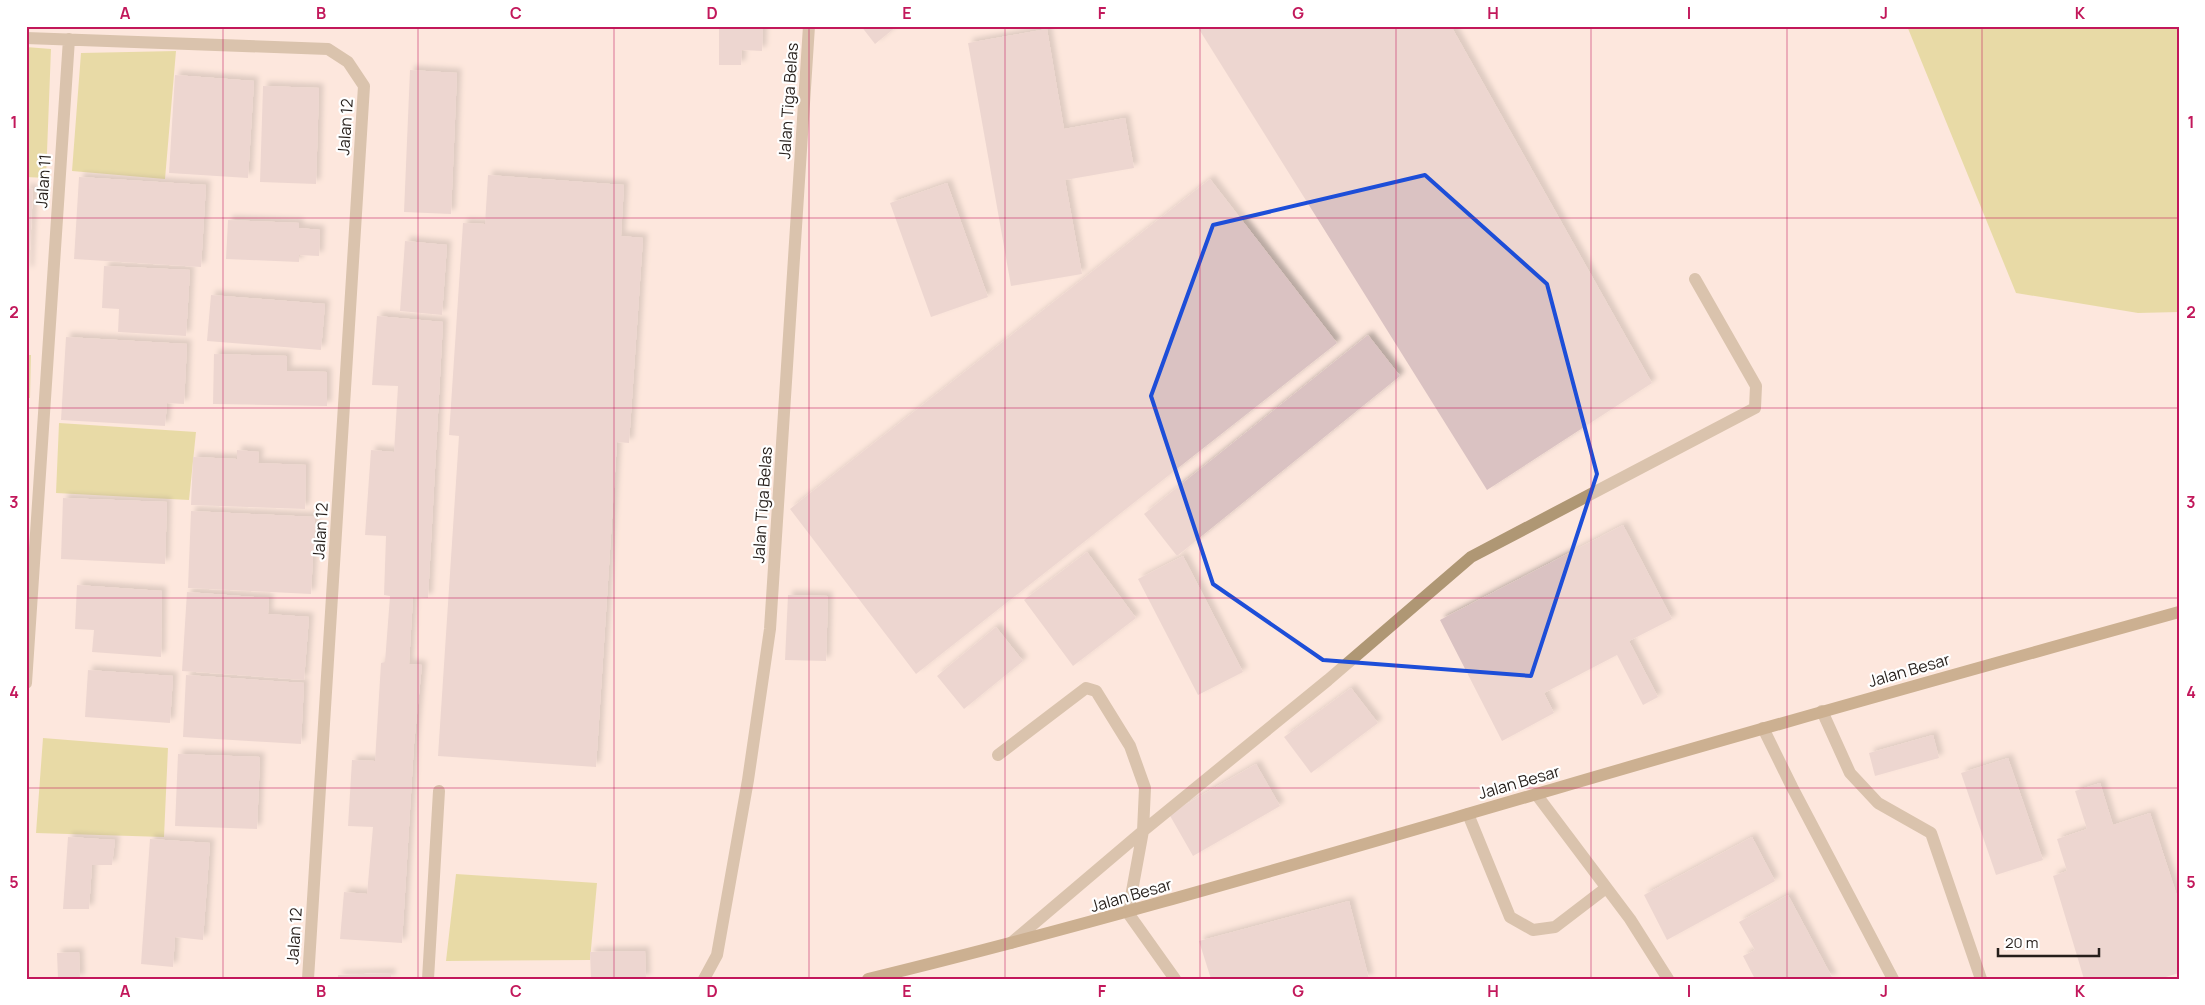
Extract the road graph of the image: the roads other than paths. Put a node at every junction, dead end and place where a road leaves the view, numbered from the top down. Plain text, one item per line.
1 (809, 26) edge
2 (26, 38) edge
3 (69, 39) junction
4 (1695, 280) dead end
5 (2179, 612) edge
6 (26, 683) edge
7 (1822, 711) junction
8 (1763, 728) junction
9 (998, 754) dead end
10 (439, 791) dead end
11 (1536, 794) junction
12 (1468, 814) junction
13 (1143, 831) junction
14 (1606, 888) junction
15 (1128, 913) junction
16 (1009, 945) junction
17 (308, 979) edge
18 (428, 979) edge
19 (704, 979) edge
20 (868, 979) edge
21 (1175, 979) edge
22 (1668, 979) edge
23 (1893, 979) edge
24 (1981, 979) edge

1 - 19 street, Jalan Tiga Belas
2 - 3 street
3 - 6 street, Jalan 11
3 - 17 street, Jalan 12
4 - 13 street
5 - 7 main road, Jalan Besar
7 - 8 main road, Jalan Besar
7 - 24 street
8 - 11 main road, Jalan Besar
8 - 23 street
9 - 13 street
10 - 18 street
11 - 12 main road, Jalan Besar
11 - 14 street
12 - 14 street
12 - 15 main road, Jalan Besar
13 - 15 street
13 - 16 street
14 - 22 street
15 - 16 main road, Jalan Besar
15 - 21 street
16 - 20 main road, Jalan Besar

